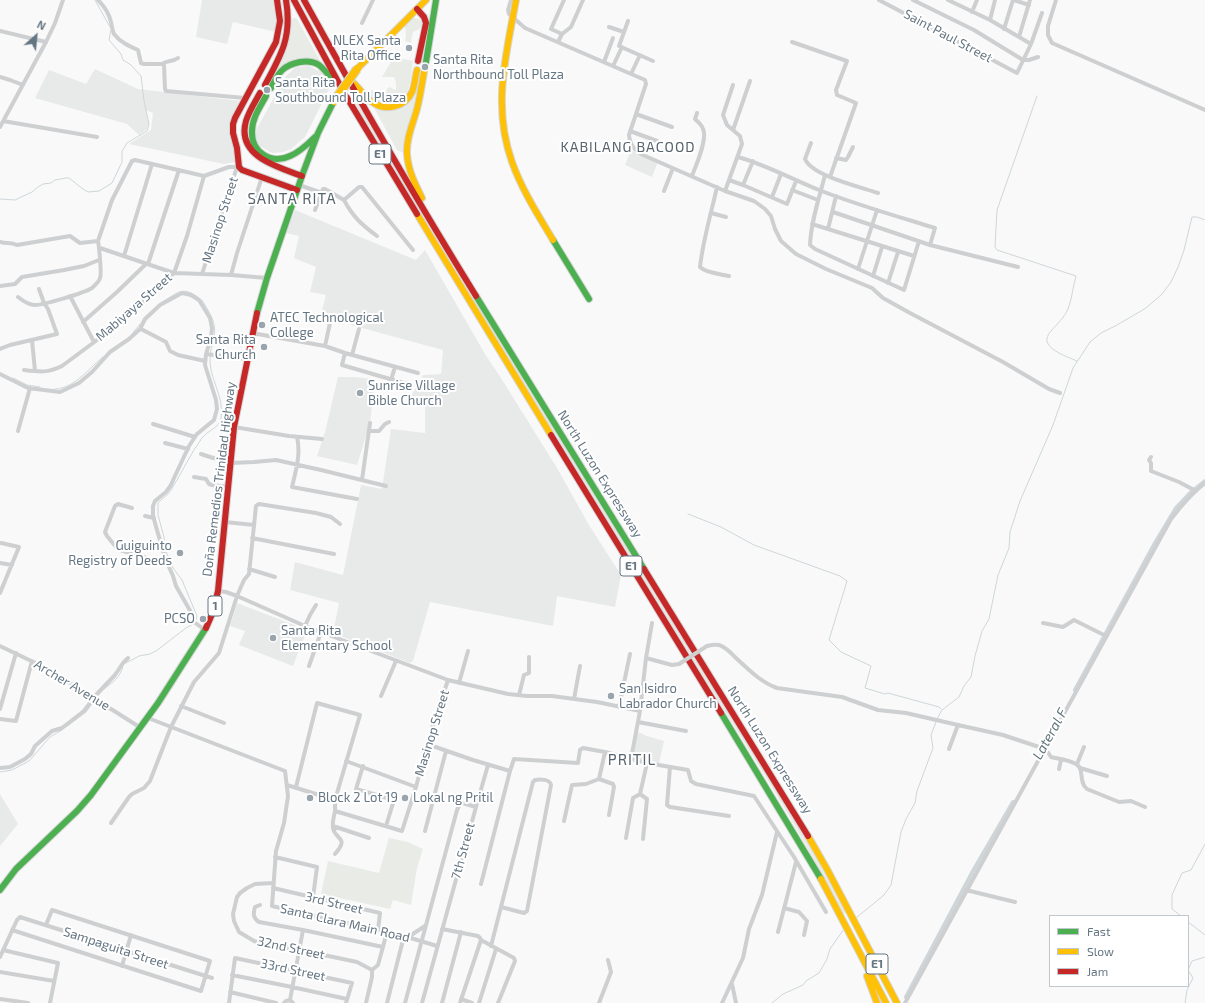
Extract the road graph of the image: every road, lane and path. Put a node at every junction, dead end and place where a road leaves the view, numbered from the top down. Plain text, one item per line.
1 (63, 0) edge
2 (98, 0) edge
3 (277, 0) edge
4 (286, 0) edge
5 (294, 0) edge
6 (304, 0) edge
7 (367, 0) edge
8 (373, 0) edge
9 (436, 0) edge
10 (512, 0) edge
11 (516, 0) edge
12 (564, 0) edge
13 (583, 0) edge
14 (879, 0) edge
15 (914, 0) edge
16 (948, 0) edge
17 (977, 0) edge
18 (995, 0) edge
19 (1013, 0) edge
20 (1056, 0) edge
21 (1030, 2) edge
22 (370, 4) junction
23 (422, 4) edge
24 (972, 12) junction
25 (1042, 13) dead end
26 (513, 18) junction
27 (990, 20) junction
28 (628, 21) dead end
29 (362, 24) dead end
30 (432, 24) junction
31 (609, 27) dead end
32 (1004, 28) junction
33 (0, 32) edge
34 (624, 32) junction
35 (562, 34) junction
36 (1019, 37) junction
37 (613, 38) dead end
38 (46, 42) junction
39 (558, 42) junction
40 (792, 42) dead end
41 (1031, 44) junction
42 (622, 47) junction
43 (640, 55) junction
44 (1038, 56) dead end
45 (178, 58) dead end
46 (1023, 60) junction
47 (653, 61) dead end
48 (604, 62) junction
49 (162, 64) junction
50 (613, 66) junction
51 (631, 74) junction
52 (0, 77) edge
53 (349, 81) junction
54 (750, 81) dead end
55 (23, 85) junction
56 (733, 85) dead end
57 (343, 91) junction
58 (245, 98) junction
59 (1205, 110) edge
60 (697, 113) dead end
61 (636, 114) junction
62 (3, 119) edge
63 (0, 127) edge
64 (672, 127) dead end
65 (733, 130) junction
66 (630, 131) junction
67 (318, 133) junction
68 (97, 136) dead end
69 (657, 141) dead end
70 (811, 143) dead end
71 (853, 147) dead end
72 (738, 157) junction
73 (836, 158) junction
74 (272, 159) junction
75 (753, 161) junction
76 (152, 164) junction
77 (239, 167) junction
78 (674, 168) junction
79 (179, 170) junction
80 (302, 174) junction
81 (781, 174) junction
82 (825, 175) junction
83 (204, 176) junction
84 (692, 176) junction
85 (262, 177) junction
86 (830, 177) junction
87 (729, 180) junction
88 (796, 181) junction
89 (743, 185) junction
90 (298, 187) junction
91 (717, 187) junction
92 (664, 190) dead end
93 (792, 190) junction
94 (821, 190) junction
95 (725, 191) junction
96 (322, 193) junction
97 (878, 193) dead end
98 (836, 196) junction
99 (772, 197) junction
100 (344, 200) junction
101 (818, 200) junction
102 (315, 210) dead end
103 (877, 210) junction
104 (833, 212) junction
105 (711, 213) junction
106 (726, 217) dead end
107 (812, 224) junction
108 (873, 225) junction
109 (434, 228) junction
110 (828, 229) junction
111 (377, 236) dead end
112 (98, 241) junction
113 (919, 241) junction
114 (0, 242) edge
115 (867, 242) junction
116 (930, 245) junction
117 (882, 247) junction
118 (100, 248) junction
119 (413, 250) dead end
120 (898, 252) junction
121 (124, 256) junction
122 (914, 256) junction
123 (99, 260) junction
124 (147, 264) junction
125 (1018, 267) dead end
126 (858, 269) junction
127 (174, 273) junction
128 (202, 274) junction
129 (231, 275) junction
130 (728, 276) dead end
131 (873, 276) junction
132 (267, 278) junction
133 (888, 283) junction
134 (0, 286) edge
135 (39, 288) dead end
136 (70, 296) junction
137 (18, 297) dead end
138 (589, 299) dead end
139 (44, 303) junction
140 (83, 322) junction
141 (330, 323) dead end
142 (141, 329) junction
143 (359, 329) dead end
144 (252, 332) junction
145 (32, 340) junction
146 (94, 342) junction
147 (325, 346) junction
148 (0, 349) edge
149 (345, 353) junction
150 (207, 354) junction
151 (352, 355) junction
152 (246, 359) junction
153 (205, 361) junction
154 (394, 366) junction
155 (24, 370) dead end
156 (35, 371) junction
157 (418, 373) dead end
158 (0, 374) edge
159 (391, 380) junction
160 (406, 384) dead end
161 (30, 388) junction
162 (1060, 393) dead end
163 (388, 422) dead end
164 (370, 423) dead end
165 (152, 424) dead end
166 (234, 427) junction
167 (18, 431) dead end
168 (369, 431) junction
169 (297, 437) junction
170 (195, 438) junction
171 (322, 439) dead end
172 (165, 442) dead end
173 (188, 449) junction
174 (201, 454) dead end
175 (1151, 457) dead end
176 (231, 461) junction
177 (297, 465) junction
178 (194, 477) dead end
179 (362, 480) junction
180 (1205, 483) edge
181 (386, 486) dead end
182 (228, 487) junction
183 (1194, 490) junction
184 (357, 499) dead end
185 (132, 508) dead end
186 (145, 516) dead end
187 (154, 518) junction
188 (225, 522) junction
189 (340, 524) dead end
190 (254, 525) junction
191 (252, 538) junction
192 (1, 542) dead end
193 (334, 554) dead end
194 (167, 562) junction
195 (0, 563) edge
196 (12, 565) junction
197 (249, 569) junction
198 (275, 577) dead end
199 (218, 591) junction
200 (0, 593) edge
201 (237, 596) junction
202 (316, 605) dead end
203 (1043, 622) dead end
204 (652, 623) dead end
205 (305, 626) junction
206 (205, 630) junction
207 (321, 632) junction
208 (1105, 635) junction
209 (0, 647) edge
210 (468, 651) dead end
211 (16, 653) junction
212 (630, 654) dead end
213 (529, 657) dead end
214 (128, 658) dead end
215 (646, 658) junction
216 (32, 661) junction
217 (396, 661) junction
218 (309, 666) dead end
219 (580, 666) dead end
220 (448, 680) junction
221 (459, 683) junction
222 (382, 696) dead end
223 (519, 696) junction
224 (94, 698) junction
225 (574, 699) junction
226 (182, 706) junction
227 (619, 706) junction
228 (0, 709) edge
229 (640, 711) junction
230 (148, 718) junction
231 (0, 719) edge
232 (638, 722) junction
233 (224, 723) dead end
234 (958, 725) junction
235 (171, 727) junction
236 (141, 728) junction
237 (686, 731) dead end
238 (427, 744) junction
239 (1084, 747) dead end
240 (949, 749) dead end
241 (1044, 749) junction
242 (446, 751) junction
243 (605, 752) junction
244 (631, 759) junction
245 (1061, 760) junction
246 (346, 761) junction
247 (647, 763) junction
248 (488, 764) junction
249 (363, 766) junction
250 (1079, 766) junction
251 (670, 767) junction
252 (0, 768) edge
253 (1060, 770) dead end
254 (510, 771) junction
255 (1107, 776) dead end
256 (599, 779) junction
257 (287, 785) junction
258 (296, 787) junction
259 (416, 787) junction
260 (640, 794) junction
261 (334, 800) junction
262 (1145, 806) dead end
263 (476, 807) junction
264 (335, 811) junction
265 (609, 815) dead end
266 (729, 816) dead end
267 (564, 821) dead end
268 (111, 823) dead end
269 (333, 826) junction
270 (386, 826) junction
271 (425, 831) dead end
272 (777, 832) junction
273 (369, 838) dead end
274 (626, 838) dead end
275 (643, 839) dead end
276 (335, 854) dead end
277 (275, 856) junction
278 (796, 862) junction
279 (273, 883) junction
280 (481, 884) dead end
281 (273, 888) junction
282 (0, 890) edge
283 (966, 890) junction
284 (313, 897) junction
285 (1015, 902) dead end
286 (260, 905) dead end
287 (501, 907) junction
288 (784, 908) junction
289 (826, 912) dead end
290 (46, 925) junction
291 (425, 926) junction
292 (442, 929) junction
293 (12, 930) junction
294 (303, 930) junction
295 (378, 930) junction
296 (387, 932) junction
297 (461, 932) junction
298 (778, 932) dead end
299 (850, 933) junction
300 (131, 935) junction
301 (804, 935) dead end
302 (406, 936) junction
303 (422, 940) junction
304 (481, 940) junction
305 (437, 946) junction
306 (491, 946) junction
307 (383, 947) junction
308 (496, 948) junction
309 (3, 950) junction
310 (300, 950) junction
311 (126, 951) junction
312 (0, 957) edge
313 (608, 960) dead end
314 (122, 966) junction
315 (372, 970) junction
316 (295, 971) junction
317 (0, 972) edge
318 (232, 975) junction
319 (205, 976) junction
320 (212, 978) dead end
321 (54, 981) junction
322 (732, 984) junction
323 (292, 987) junction
324 (230, 992) junction
325 (0, 999) edge
326 (347, 1001) edge
327 (461, 1001) edge
328 (292, 1002) edge
329 (28, 1003) edge
330 (50, 1003) edge
331 (229, 1003) edge
332 (276, 1003) edge
333 (284, 1003) edge
334 (366, 1003) edge
335 (387, 1003) edge
336 (405, 1003) edge
337 (422, 1003) edge
338 (442, 1003) edge
339 (472, 1003) edge
340 (479, 1003) edge
341 (498, 1003) edge
342 (599, 1003) edge
343 (722, 1003) edge
344 (736, 1003) edge
345 (876, 1003) edge
346 (886, 1003) edge
347 (897, 1003) edge
348 (905, 1003) edge

1 - 38 street
2 - 49 street
3 - 58 main road
4 - 57 main road
5 - 57 main road, North Luzon Expressway / E1
6 - 53 main road, North Luzon Expressway / E1
7 - 22 street
8 - 22 street
9 - 30 main road
10 - 26 street
11 - 26 main road
12 - 35 street
13 - 35 street
14 - 46 street, Saint Paul Street
15 - 46 street
16 - 24 street
17 - 24 street
18 - 27 street
19 - 21 street
19 - 32 street
20 - 59 street
21 - 36 street
22 - 29 street
23 - 30 main road
23 - 30 main road
23 - 67 main road, Doña Remedios Trinidad Highway / 1, bridge
24 - 27 street
25 - 41 street
26 - 39 street
26 - 138 main road
27 - 32 street
28 - 34 street
31 - 34 street
32 - 36 street
33 - 38 street
34 - 42 street
35 - 39 street
36 - 41 street
37 - 48 street
38 - 55 street
39 - 48 street
40 - 73 street
41 - 46 street
42 - 43 street
42 - 50 street
43 - 47 street
43 - 51 street
44 - 46 street
45 - 49 street
48 - 50 street
49 - 58 street
50 - 51 street
51 - 61 street
52 - 55 street
53 - 109 main road, North Luzon Expressway / E1
53 - 109 main road
54 - 65 street
55 - 62 street
56 - 65 street
57 - 299 main road, North Luzon Expressway / E1
58 - 77 main road
60 - 84 street
61 - 64 street
61 - 66 street
62 - 63 street
62 - 68 street
65 - 72 street
66 - 69 street
66 - 78 street
67 - 74 main road
67 - 80 main road, Doña Remedios Trinidad Highway / 1
70 - 82 street
71 - 73 street
72 - 75 street
72 - 87 street
73 - 86 street
74 - 80 main road
74 - 80 main road
75 - 81 street
75 - 89 street
76 - 79 street
76 - 112 street
76 - 121 street
77 - 83 street
77 - 85 main road
77 - 128 street, Masinop Street
78 - 84 street
78 - 92 street
79 - 83 street
79 - 124 street
80 - 90 main road, Doña Remedios Trinidad Highway / 1
81 - 88 street
81 - 99 street
82 - 86 street
82 - 94 street
83 - 127 street, Mabiyaya Street
84 - 91 street
85 - 90 main road
85 - 129 street
86 - 97 street
87 - 89 street
87 - 95 street
88 - 93 street
88 - 94 street
89 - 99 street
90 - 96 street
90 - 132 main road, Doña Remedios Trinidad Highway / 1
91 - 95 street
91 - 105 street
93 - 99 street
93 - 101 street
94 - 98 street
94 - 101 street
95 - 162 street
96 - 100 street
96 - 102 street
98 - 103 street
98 - 104 street
100 - 111 street
100 - 119 street
101 - 107 street
103 - 108 street
103 - 116 street
104 - 108 street
104 - 110 street
105 - 106 street
105 - 130 street
107 - 110 street
107 - 126 street
108 - 113 street
108 - 115 street
109 - 347 main road, North Luzon Expressway / E1
110 - 115 street
112 - 114 street
112 - 118 street
113 - 116 street
113 - 122 street
115 - 117 street
115 - 126 street
116 - 125 street
117 - 120 street
117 - 131 street
118 - 121 street
118 - 123 street
120 - 122 street
120 - 133 street
121 - 124 street
122 - 133 street
123 - 134 street
123 - 136 street
124 - 127 street
124 - 140 street
126 - 131 street
127 - 128 street
127 - 146 street, Mabiyaya Street
128 - 129 street
129 - 132 street
131 - 133 street
132 - 144 main road, Doña Remedios Trinidad Highway / 1
135 - 139 street
136 - 139 street
136 - 140 street
137 - 139 street
139 - 145 street
140 - 146 street
141 - 147 street
142 - 150 street
142 - 153 street
142 - 161 street
143 - 151 street
144 - 147 street
144 - 152 main road, Doña Remedios Trinidad Highway / 1
145 - 148 street
145 - 156 street
146 - 156 street, Mabiyaya Street
147 - 149 street
149 - 151 street
149 - 159 street
150 - 152 street
150 - 153 street
151 - 154 street
152 - 166 main road, Doña Remedios Trinidad Highway / 1
153 - 170 street
154 - 157 street
154 - 159 street
155 - 156 street, Mabiyaya Street
158 - 161 street
159 - 160 street
161 - 167 street
163 - 168 street
164 - 168 street
165 - 170 street
166 - 169 street
166 - 176 main road, Doña Remedios Trinidad Highway / 1
168 - 179 street
169 - 171 street
169 - 177 street
170 - 173 street
172 - 173 street
173 - 187 street
174 - 176 street
175 - 183 street
176 - 177 street
176 - 182 main road, Doña Remedios Trinidad Highway / 1
177 - 179 street
177 - 184 street
178 - 182 street
179 - 181 street
180 - 183 street
182 - 188 main road, Doña Remedios Trinidad Highway / 1
183 - 208 street
185 - 194 street
186 - 187 street
187 - 194 street
188 - 190 street
188 - 199 main road, Doña Remedios Trinidad Highway / 1
189 - 190 street
190 - 191 street
191 - 193 street
191 - 197 street
192 - 196 street
194 - 206 street
195 - 196 street
196 - 200 street
197 - 198 street
197 - 201 street
199 - 201 street
199 - 206 main road, Doña Remedios Trinidad Highway / 1
201 - 205 street
201 - 226 street
202 - 205 street
203 - 208 street
204 - 215 street
205 - 207 street
206 - 230 main road, Doña Remedios Trinidad Highway / 1
207 - 217 street
207 - 218 street
208 - 241 street
209 - 211 street, Archer Avenue
210 - 221 street
211 - 216 street, Archer Avenue
211 - 228 street
212 - 227 street
213 - 223 street
214 - 224 street
215 - 229 street
215 - 234 street, bridge
216 - 224 street, Archer Avenue
216 - 231 street
217 - 220 street
217 - 222 street
219 - 225 street
220 - 221 street
220 - 238 street, Masinop Street
221 - 223 street
223 - 225 street
224 - 236 street, Archer Avenue
224 - 252 street
225 - 227 street
226 - 233 street
226 - 235 street
227 - 229 street
229 - 232 street
230 - 235 street, Santa Clara Main Road
230 - 236 main road, Doña Remedios Trinidad Highway / 1
232 - 237 street
232 - 244 street
234 - 240 street
234 - 241 street
235 - 257 street, Santa Clara Main Road
235 - 268 street
236 - 282 main road, Doña Remedios Trinidad Highway / 1
238 - 242 street
238 - 259 street, Masinop Street
239 - 250 street
241 - 245 street
241 - 283 street
242 - 248 street
242 - 271 street
243 - 244 street
243 - 254 street
243 - 256 street
244 - 247 street
245 - 250 street
245 - 253 street
246 - 249 street
246 - 258 street
246 - 261 street
247 - 251 street
247 - 260 street
248 - 254 street
248 - 263 street
249 - 259 street
249 - 270 street
250 - 255 street
250 - 262 street
251 - 266 street
251 - 272 street
254 - 280 street
256 - 265 street
256 - 267 street
257 - 258 street
257 - 277 street, Santa Clara Main Road
258 - 261 street
259 - 270 street, Masinop Street
260 - 274 street
260 - 275 street
261 - 264 street
263 - 291 street, 7th Street
263 - 292 street, 7th Street
264 - 269 street
264 - 270 street
269 - 273 street
269 - 276 street
272 - 278 street
272 - 322 street
277 - 279 street, Santa Clara Main Road
277 - 284 street
278 - 288 street
278 - 289 street
279 - 281 street, Santa Clara Main Road
279 - 310 street, 32nd Street
281 - 284 street, 3rd Street
281 - 295 street, Santa Clara Main Road
283 - 285 street
283 - 348 street
284 - 295 street, 3rd Street
286 - 294 street
287 - 287 street
287 - 306 street
288 - 298 street
288 - 301 street
290 - 293 street, Sampaguita Street
290 - 300 street
290 - 311 street, Sampaguita Street
291 - 302 street
291 - 303 street, 7th Street
292 - 297 street
292 - 305 street, 7th Street
293 - 309 street
293 - 314 street
294 - 307 street
294 - 310 street
295 - 296 street, Santa Clara Main Road
296 - 302 street, Santa Clara Main Road
296 - 307 street
297 - 304 street
297 - 338 street
299 - 345 main road
299 - 346 main road, North Luzon Expressway / E1
300 - 311 street
300 - 319 street
302 - 303 street, Santa Clara Main Road
302 - 335 street
303 - 305 street, Santa Clara Main Road
303 - 336 street, 7th Street
304 - 306 street
304 - 327 street
305 - 337 street, 7th Street
306 - 308 street
307 - 315 street
308 - 340 street
308 - 341 street
309 - 312 street
309 - 321 street
310 - 315 street, 32nd Street
310 - 316 street
311 - 314 street
311 - 319 street, Sampaguita Street
313 - 342 street
314 - 319 street
315 - 334 street
316 - 318 street, 33rd Street
316 - 323 street
316 - 326 street, 33rd Street
317 - 321 street
318 - 323 street
318 - 324 street
319 - 320 street, Sampaguita Street
321 - 330 street
322 - 343 street
322 - 344 street
323 - 326 street
323 - 328 street
324 - 331 street
324 - 332 street
325 - 329 street
327 - 339 street
328 - 333 street

